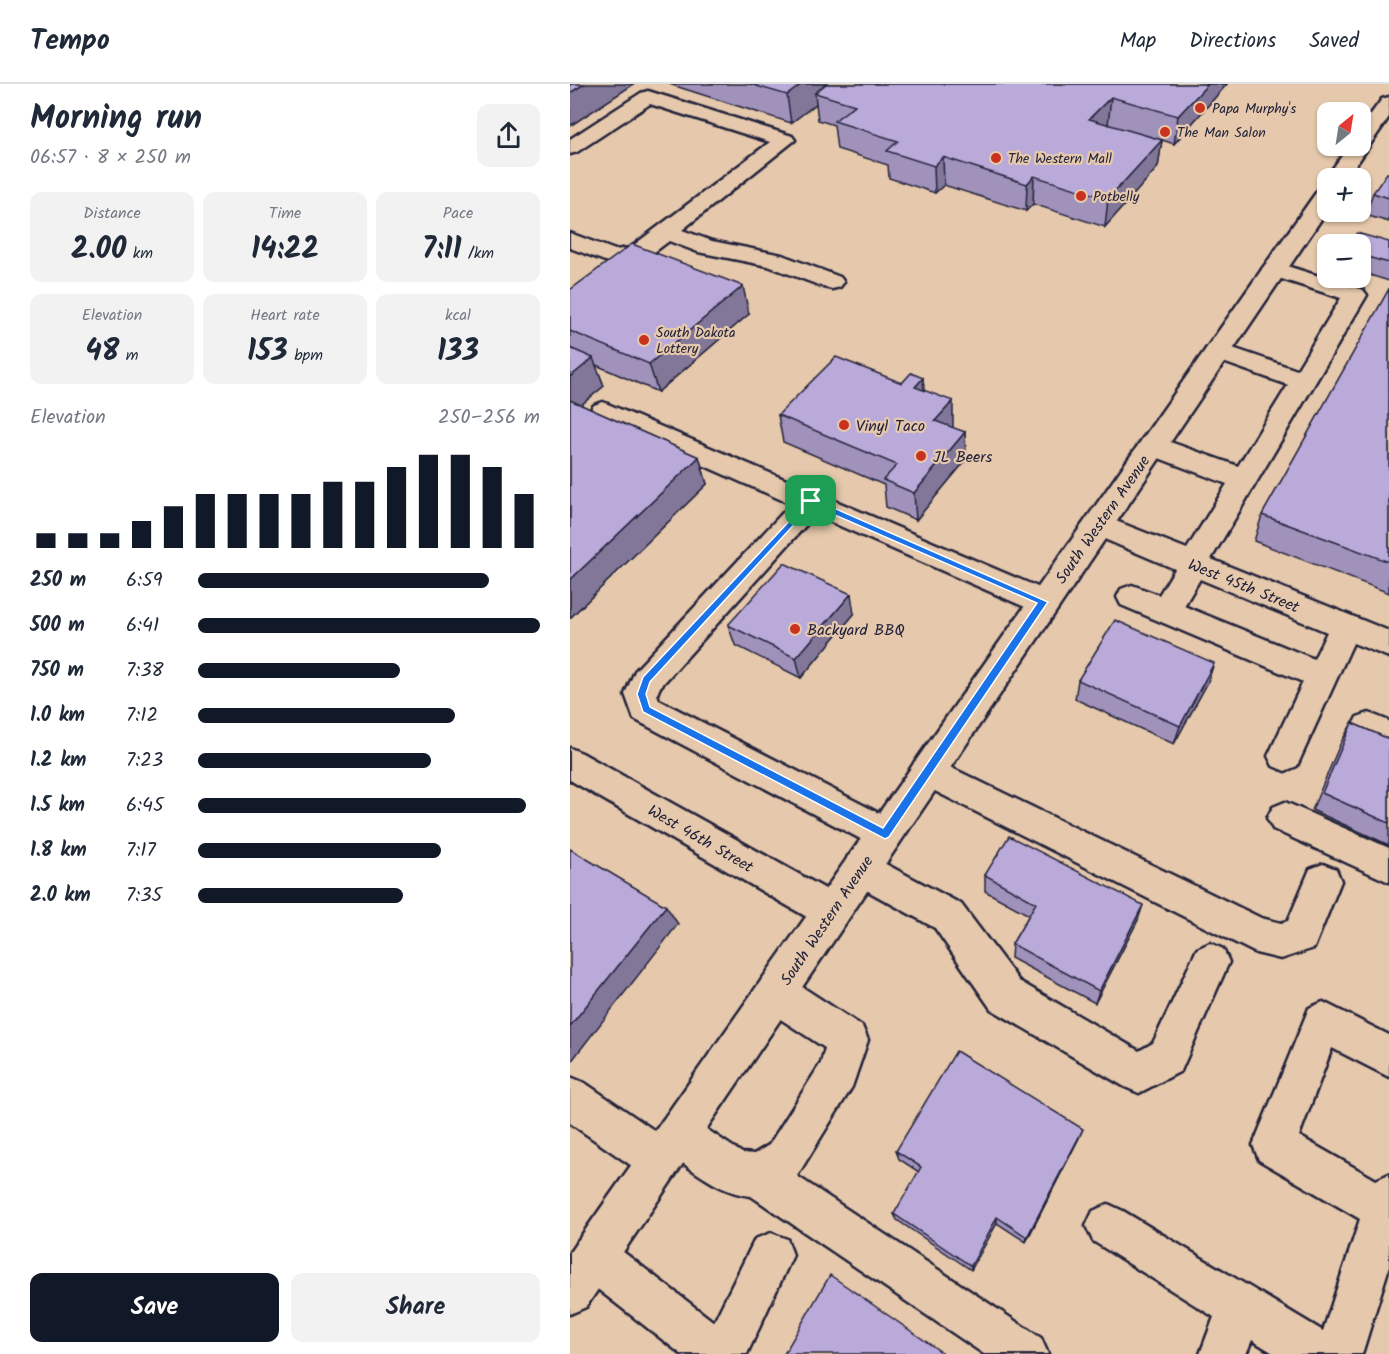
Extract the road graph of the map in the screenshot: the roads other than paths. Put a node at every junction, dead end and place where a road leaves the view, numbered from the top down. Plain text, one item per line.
1 (1389, 102) edge
2 (1371, 129) edge
3 (570, 148) edge
4 (1317, 208) edge
5 (666, 232) junction
6 (572, 243) edge
7 (1274, 269) junction
8 (832, 282) dead end
9 (1218, 351) junction
10 (1303, 381) junction
11 (603, 411) dead end
12 (1153, 445) junction
13 (1243, 479) junction
14 (811, 501) junction
15 (1098, 525) junction
16 (1192, 564) junction
17 (1132, 597) dead end
18 (1043, 602) junction
19 (1165, 611) junction
20 (1345, 626) junction
21 (1389, 644) edge
22 (1322, 676) junction
23 (1285, 756) dead end
24 (570, 763) edge
25 (927, 771) junction
26 (1285, 818) dead end
27 (885, 834) junction
28 (1389, 865) edge
29 (861, 868) junction
30 (1323, 881) dead end
31 (832, 912) junction
32 (1210, 962) dead end
33 (776, 993) junction
34 (1389, 1057) edge
35 (570, 1098) edge
36 (669, 1147) junction
37 (758, 1176) junction
38 (1387, 1202) edge
39 (1108, 1227) dead end
40 (771, 1255) dead end
41 (582, 1274) edge
42 (1241, 1307) junction
43 (718, 1354) edge
44 (723, 1354) edge
45 (1025, 1354) edge
46 (1223, 1354) edge
47 (1318, 1354) edge
48 (1339, 1354) edge

1 - 2 main road
3 - 5 main road
4 - 7 main road, South Western Avenue
5 - 6 main road
5 - 8 main road
7 - 9 main road, South Western Avenue
7 - 10 main road
9 - 10 main road
9 - 12 main road, South Western Avenue
10 - 13 main road
11 - 14 main road
12 - 13 main road
12 - 15 main road, South Western Avenue
13 - 16 main road
14 - 18 main road
14 - 27 main road
15 - 16 main road, West 45th Street
15 - 18 main road, South Western Avenue
16 - 19 main road
16 - 20 main road, West 45th Street
17 - 19 main road
18 - 25 main road, South Western Avenue
19 - 22 main road
20 - 21 main road, West 45th Street
20 - 22 main road
22 - 23 main road
24 - 31 main road, West 46th Street
25 - 27 main road, South Western Avenue
25 - 30 main road
26 - 28 main road
27 - 29 main road, South Western Avenue
29 - 31 main road, South Western Avenue
29 - 32 main road
31 - 33 main road, South Western Avenue
33 - 36 main road, South Western Avenue
33 - 37 main road
34 - 38 main road
35 - 36 main road
36 - 37 main road
36 - 41 main road, South Western Avenue
37 - 45 main road
38 - 48 main road
39 - 42 main road
40 - 44 main road
41 - 43 main road
42 - 46 main road
42 - 47 main road

